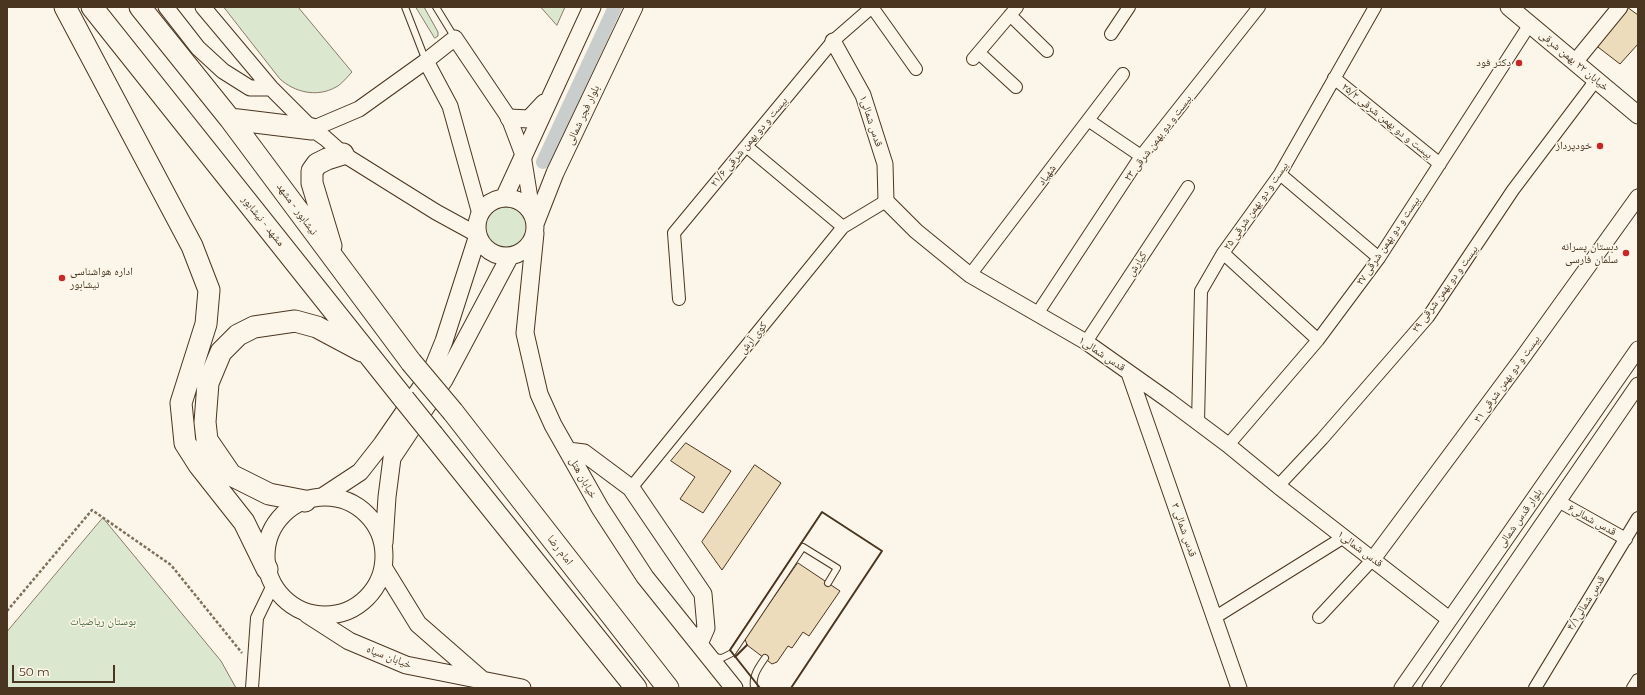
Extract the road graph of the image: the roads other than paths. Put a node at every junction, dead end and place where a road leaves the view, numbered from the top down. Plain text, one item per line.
1 (66, 7) edge
2 (92, 7) edge
3 (140, 7) edge
4 (166, 7) edge
5 (204, 7) edge
6 (405, 7) edge
7 (436, 7) edge
8 (584, 7) edge
9 (592, 7) edge
10 (634, 7) edge
11 (872, 7) edge
12 (1129, 7) edge
13 (1259, 7) edge
14 (1375, 7) edge
15 (1509, 7) edge
16 (1620, 7) edge
17 (1014, 11) edge
18 (1530, 24) junction
19 (1112, 34) dead end
20 (455, 38) junction
21 (577, 39) junction
22 (833, 41) junction
23 (1046, 51) dead end
24 (426, 61) junction
25 (1575, 62) junction
26 (916, 69) dead end
27 (1123, 74) dead end
28 (1334, 78) junction
29 (1596, 80) junction
30 (1016, 87) dead end
31 (271, 88) junction
32 (552, 94) junction
33 (1636, 110) edge
34 (230, 118) junction
35 (509, 118) junction
36 (1088, 120) junction
37 (312, 129) junction
38 (746, 146) junction
39 (343, 154) junction
40 (523, 155) junction
41 (1141, 156) junction
42 (1440, 164) junction
43 (1280, 174) junction
44 (1188, 187) dead end
45 (1638, 197) edge
46 (504, 198) junction
47 (886, 201) junction
48 (480, 214) junction
49 (534, 225) junction
50 (843, 227) junction
51 (478, 235) junction
52 (1223, 253) junction
53 (510, 256) junction
54 (1379, 258) junction
55 (335, 261) junction
56 (970, 275) junction
57 (679, 299) dead end
58 (1037, 314) junction
59 (1318, 340) junction
60 (1086, 342) junction
61 (1638, 349) edge
62 (370, 356) junction
63 (1129, 373) junction
64 (1637, 388) edge
65 (453, 412) joint
66 (1198, 422) junction
67 (1228, 444) junction
68 (568, 451) junction
69 (1278, 486) junction
70 (631, 488) junction
71 (313, 499) junction
72 (1558, 502) junction
73 (1526, 509) junction
74 (1638, 518) edge
75 (1544, 522) junction
76 (1344, 537) junction
77 (1626, 539) junction
78 (383, 558) junction
79 (1373, 559) junction
80 (270, 577) junction
81 (828, 583) dead end
82 (303, 611) junction
83 (1319, 617) dead end
84 (1214, 618) junction
85 (1449, 619) junction
86 (703, 650) junction
87 (765, 658) dead end
88 (1638, 680) edge
89 (483, 681) junction
90 (252, 688) edge
91 (522, 688) edge
92 (636, 688) edge
93 (668, 688) edge
94 (734, 688) edge
95 (754, 688) edge
96 (1239, 688) edge
97 (1402, 688) edge
98 (1430, 688) edge
99 (1535, 688) edge
100 (1632, 688) edge

1 - 80 highway
2 - 62 highway, مشهد - نیشابور
3 - 34 highway, نیشابور - مشهد
4 - 31 street
5 - 31 street
6 - 24 lane
7 - 20 lane
8 - 21 street
9 - 21 main road
10 - 49 main road, بلوار فجر شمالی
11 - 22 street, بیست و دو بهمن شرقی ۲۱/۶
11 - 26 street
12 - 19 street
13 - 41 street, بیست و دو بهمن شرقی ۲۳
14 - 28 street, بیست و دو بهمن شرقی ۲۵
15 - 18 main road, خیابان ۲۲ بهمن شرقی
16 - 25 street
17 - 23 street
17 - 30 street
18 - 25 main road, خیابان ۲۲ بهمن شرقی
18 - 42 street, بیست و دو بهمن شرقی ۲۷
20 - 24 street
20 - 35 street
21 - 32 main road
22 - 38 street, بیست و دو بهمن شرقی ۲۱/۶
22 - 47 street, قدس شمالی۱
24 - 37 street
24 - 48 street
25 - 29 main road, خیابان ۲۲ بهمن شرقی
27 - 36 street, شهیاد
28 - 42 street, بیست و دو بهمن شرقی ۲۵/۲
28 - 43 street, بیست و دو بهمن شرقی ۲۵
29 - 33 main road, خیابان ۲۲ بهمن شرقی
29 - 69 street, بیست و دو بهمن شرقی ۲۹
31 - 37 street
32 - 35 main road
32 - 40 main road
34 - 37 highway
34 - 55 highway, نیشابور - مشهد
35 - 40 street
36 - 41 street
36 - 56 street, شهیاد
37 - 39 street
38 - 50 street
38 - 57 street, بیست و دو بهمن شرقی ۲۱/۶
39 - 51 street
39 - 55 highway
40 - 46 main road
40 - 49 street
41 - 58 street, بیست و دو بهمن شرقی ۲۳
42 - 54 street, بیست و دو بهمن شرقی ۲۷
43 - 52 street, بیست و دو بهمن شرقی ۲۵
43 - 54 street
44 - 60 street, کیارش
45 - 79 street, بیست و دو بهمن شرقی ۳۱
46 - 48 main road
46 - 49 main road
47 - 50 street, کوی آرش
47 - 56 street, قدس شمالی۱
48 - 51 main road
49 - 53 main road
49 - 68 main road, خیابان هتل
50 - 70 street, کوی آرش
51 - 53 main road
51 - 71 main road
52 - 59 street
52 - 66 street, بیست و دو بهمن شرقی ۲۵
53 - 78 main road
54 - 59 street, بیست و دو بهمن شرقی ۲۷
55 - 65 highway, نیشابور - مشهد, bridge
56 - 58 street, قدس شمالی۱
58 - 60 street, قدس شمالی۱
59 - 67 street, بیست و دو بهمن شرقی ۲۷
60 - 63 street, قدس شمالی۱
61 - 73 street, بلوار قدس شمالی
62 - 71 highway
62 - 92 highway, مشهد - نیشابور, bridge
63 - 66 street, قدس شمالی۱
63 - 84 street, قدس شمالی ۳
64 - 72 street, بلوار قدس شمالی
65 - 93 highway, امام رضا
66 - 67 street, قدس شمالی۱
67 - 69 street, قدس شمالی۱
68 - 70 main road
68 - 86 main road, خیابان هتل
69 - 76 street, قدس شمالی۱
70 - 86 main road
71 - 78 main road
71 - 80 main road
72 - 75 street, بلوار قدس شمالی
72 - 77 street, قدس شمالی۶
73 - 75 street
73 - 85 street, بلوار قدس شمالی
74 - 77 street, قدس شمالی۴/۱
75 - 98 street, بلوار قدس شمالی
76 - 79 street, قدس شمالی۱
76 - 84 street
77 - 99 street, قدس شمالی۴/۱
78 - 82 main road
78 - 89 main road
79 - 83 street
79 - 85 street, قدس شمالی۱
80 - 82 main road
80 - 90 street
81 - 86 lane
82 - 89 main road, خیابان سپاه
84 - 96 street, قدس شمالی ۳
85 - 97 street, بلوار قدس شمالی
86 - 94 main road, خیابان هتل
87 - 95 lane
88 - 100 street
89 - 91 main road, خیابان سپاه

